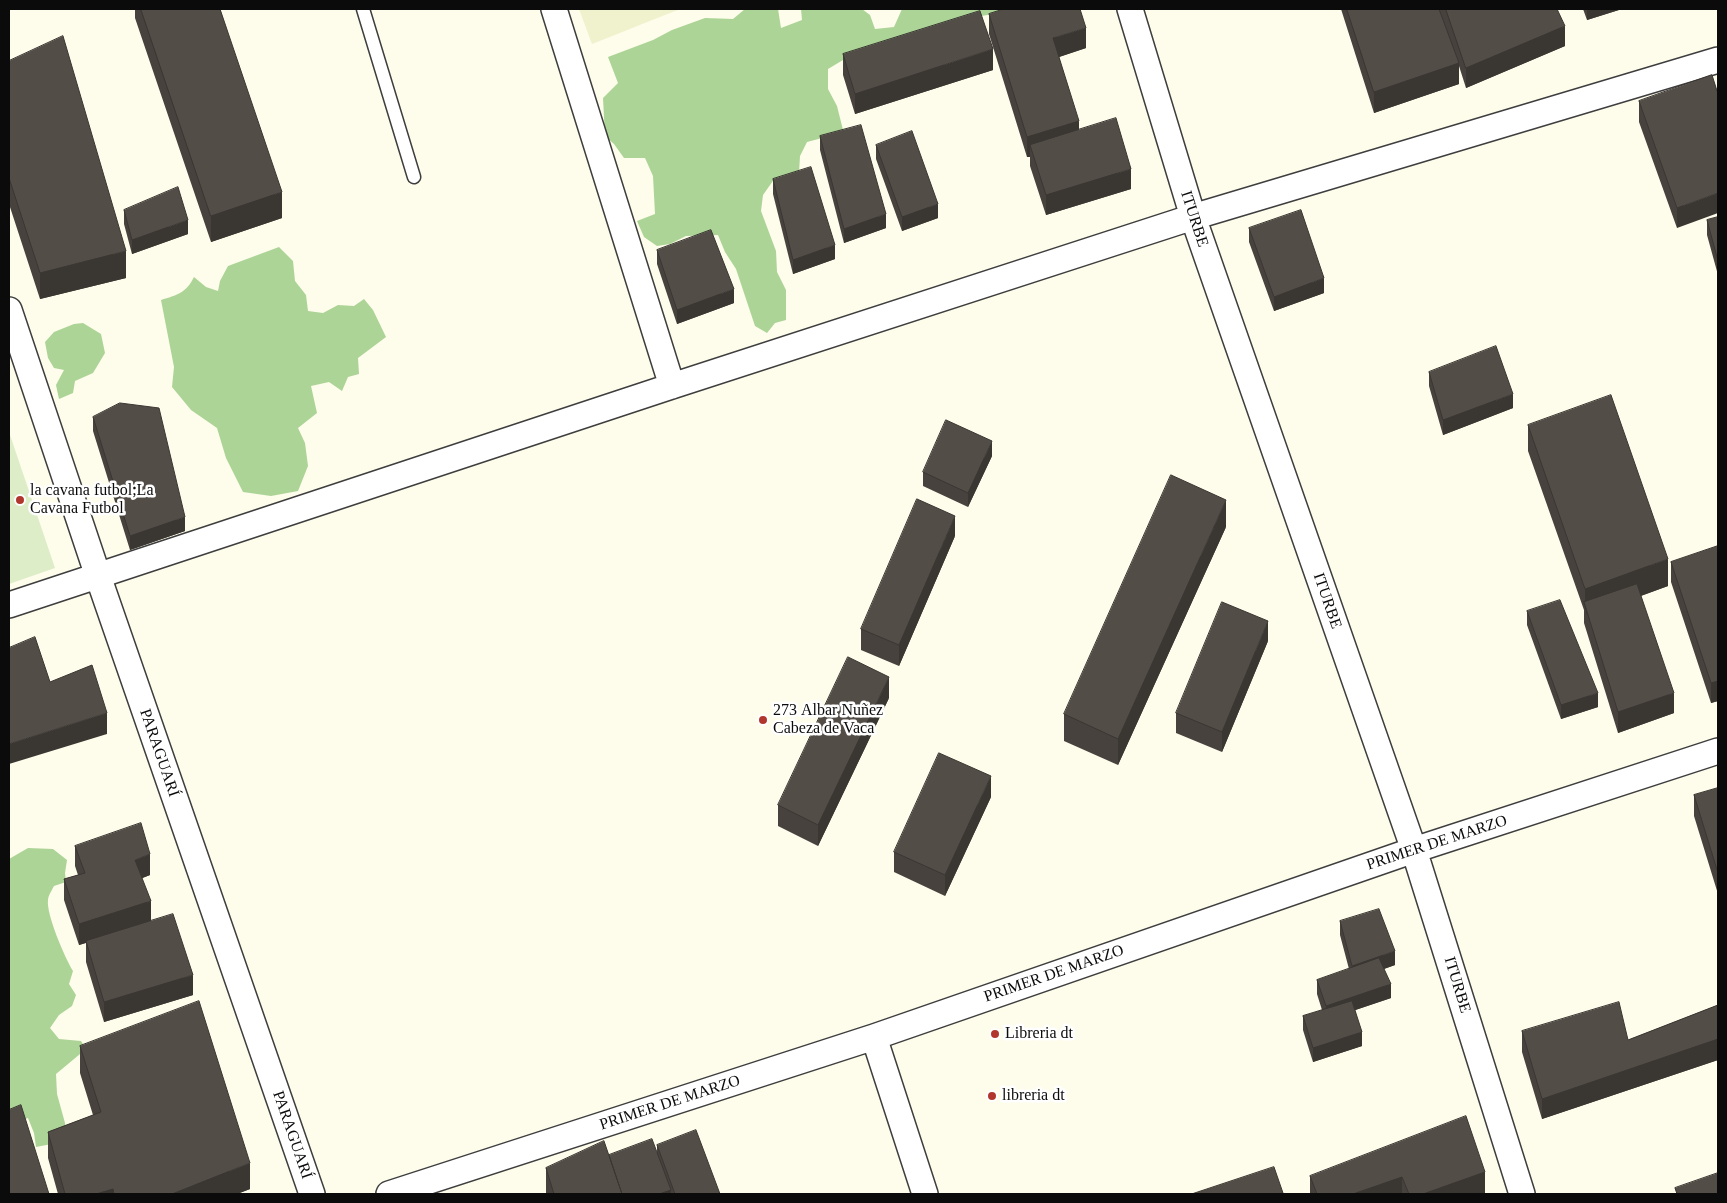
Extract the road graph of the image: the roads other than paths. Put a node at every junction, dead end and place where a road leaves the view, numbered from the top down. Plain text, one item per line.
1 (364, 9) edge
2 (554, 9) edge
3 (1130, 9) edge
4 (1718, 60) edge
5 (414, 177) dead end
6 (1192, 216) junction
7 (9, 310) edge
8 (672, 386) junction
9 (98, 576) junction
10 (9, 605) edge
11 (1718, 751) edge
12 (1414, 850) junction
13 (874, 1037) junction
14 (312, 1194) edge
15 (389, 1194) edge
16 (926, 1194) edge
17 (1522, 1194) edge

1 - 5 lane
2 - 8 street
3 - 6 street, ITURBE
4 - 6 street
6 - 8 street
6 - 12 street, ITURBE
7 - 9 street, PARAGUARÍ
8 - 9 street
9 - 10 street
9 - 14 street, PARAGUARÍ
11 - 12 street, PRIMER DE MARZO
12 - 13 street, PRIMER DE MARZO
12 - 17 street, ITURBE
13 - 15 street, PRIMER DE MARZO
13 - 16 street

